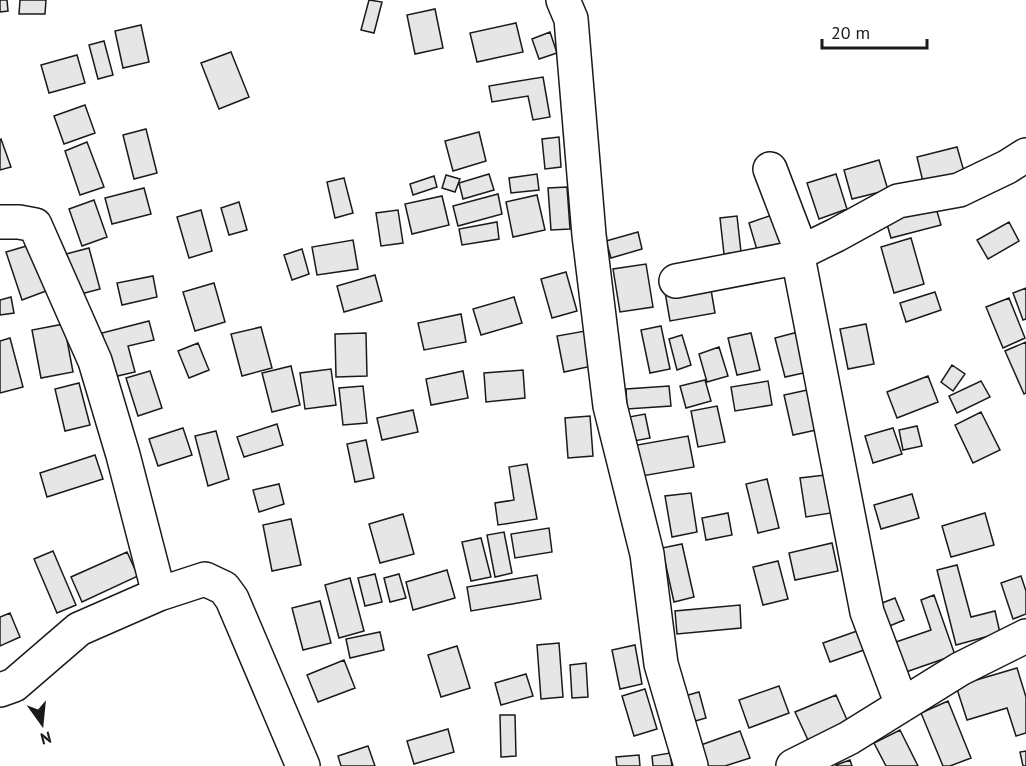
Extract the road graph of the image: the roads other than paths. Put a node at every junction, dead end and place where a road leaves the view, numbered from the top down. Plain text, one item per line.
1 (563, 0) edge
2 (1026, 155) edge
3 (770, 169) dead end
4 (0, 222) edge
5 (802, 253) junction
6 (676, 281) dead end
7 (159, 594) junction
8 (1026, 636) edge
9 (0, 690) edge
10 (902, 705) junction
11 (303, 766) edge
12 (691, 766) edge
13 (793, 766) edge

1 - 12 street
2 - 5 street
3 - 5 street
4 - 7 street
5 - 6 street
5 - 10 street
7 - 9 street
7 - 11 street
8 - 10 street
10 - 13 street

